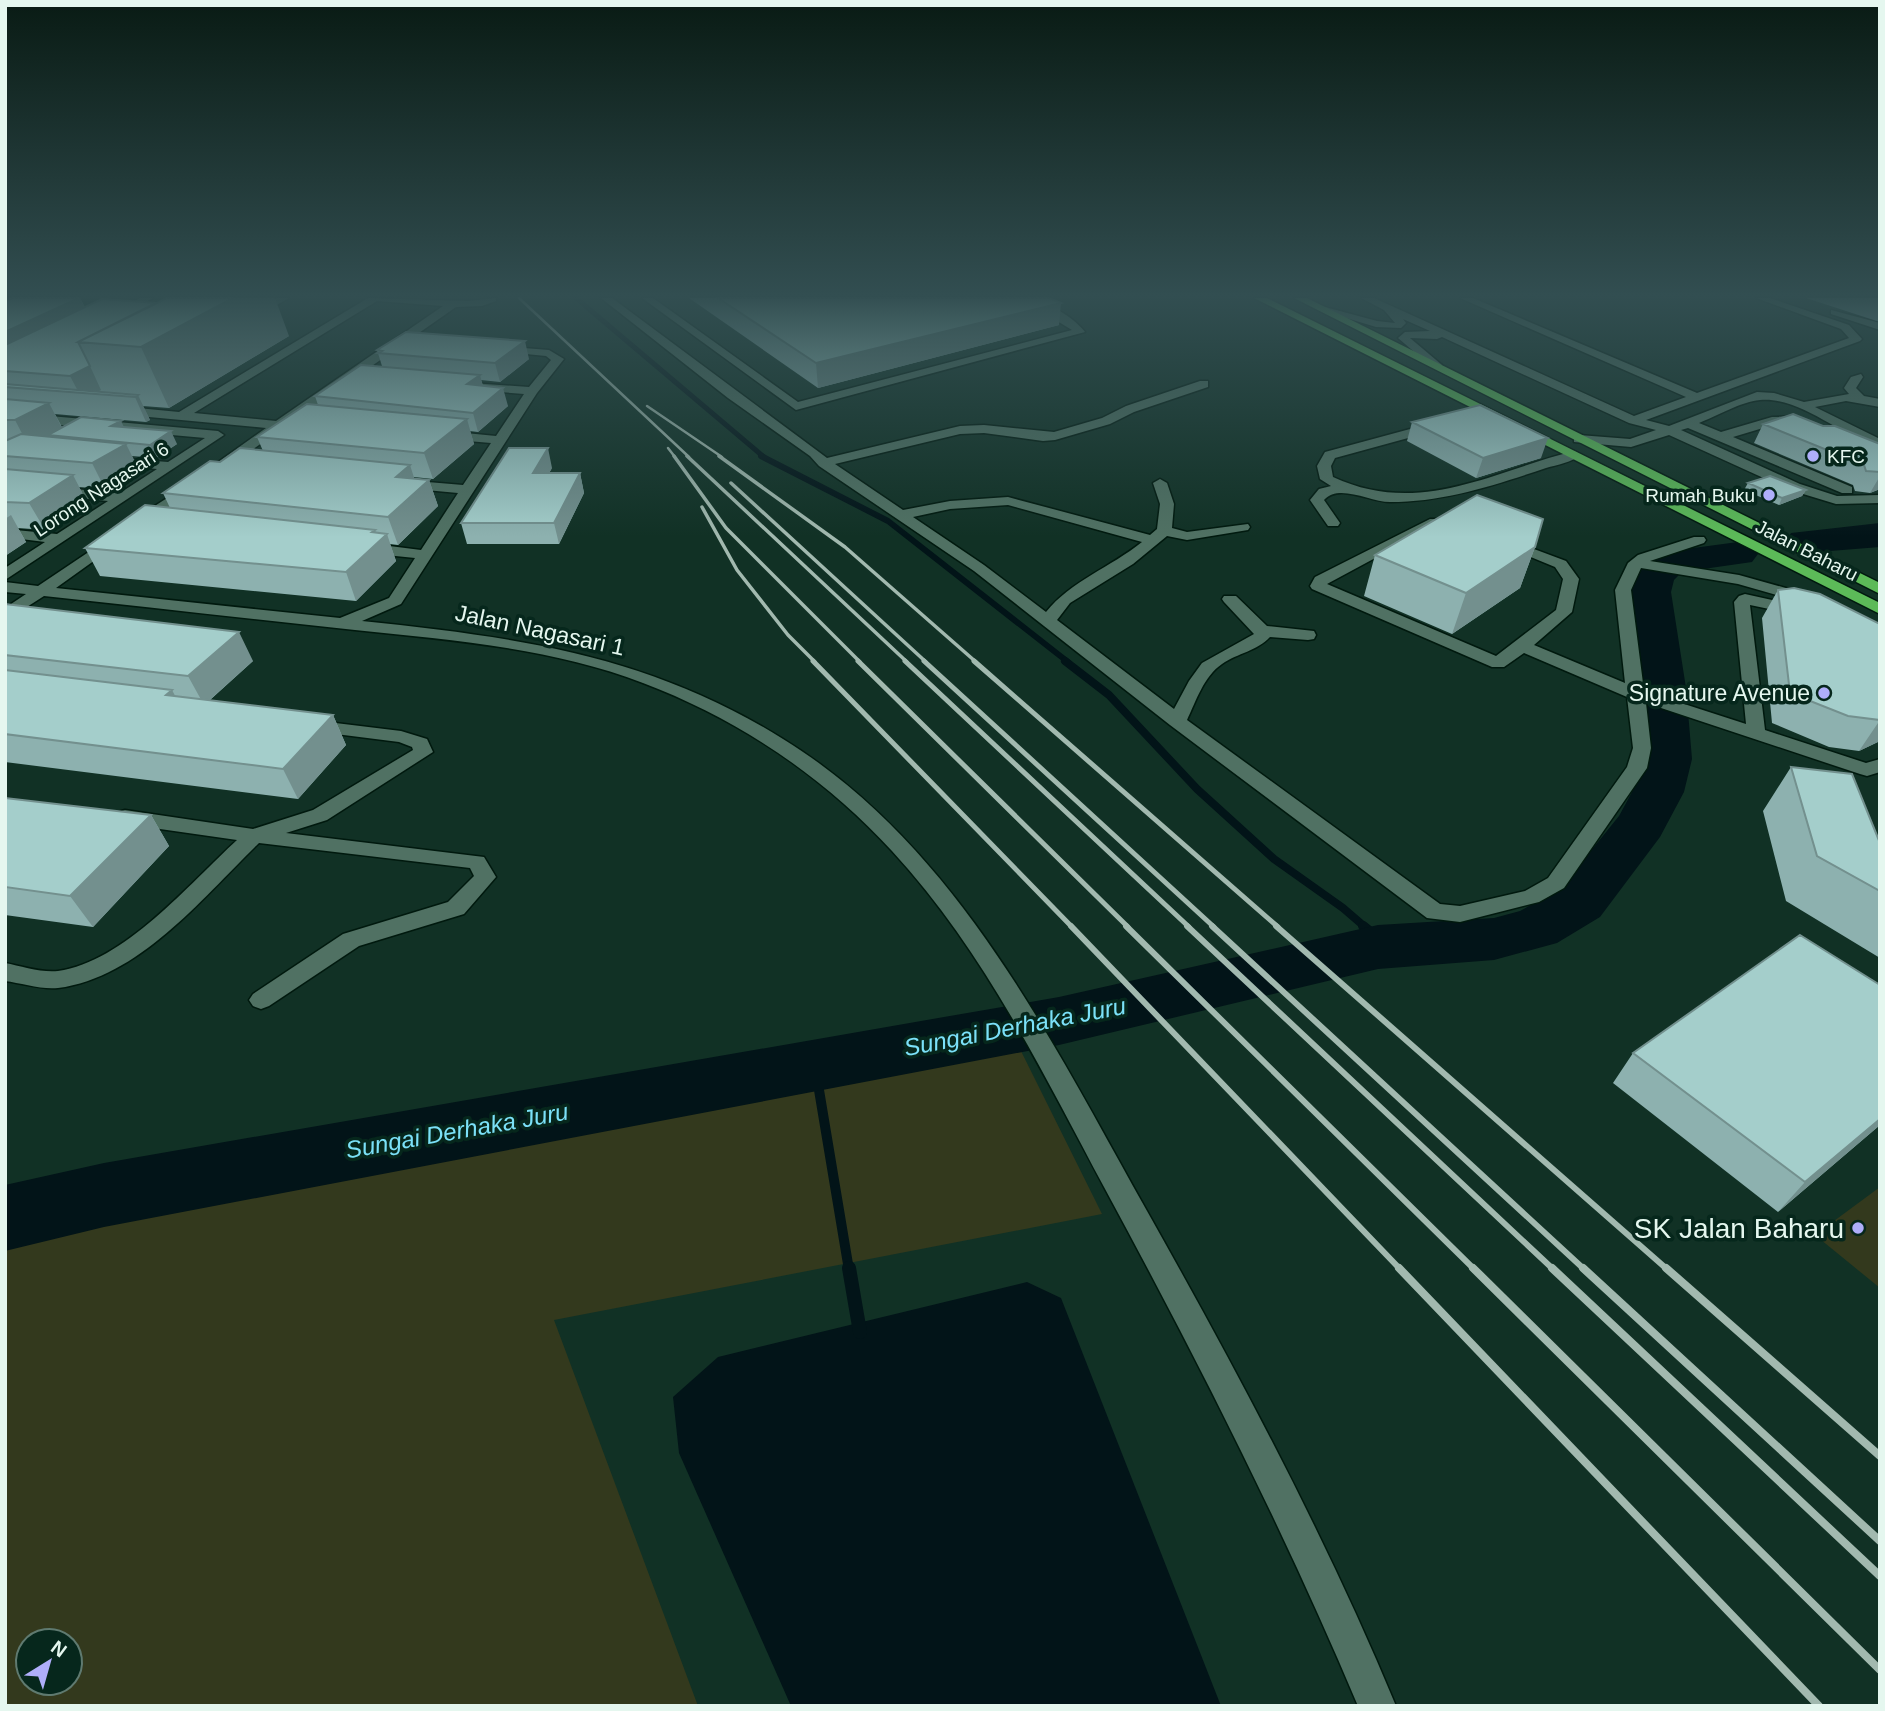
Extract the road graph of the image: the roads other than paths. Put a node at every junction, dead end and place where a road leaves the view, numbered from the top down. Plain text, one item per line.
1 (243, 378) edge
2 (347, 378) edge
3 (543, 378) edge
4 (710, 378) edge
5 (757, 378) edge
6 (904, 378) edge
7 (1417, 378) edge
8 (1461, 378) edge
9 (1540, 378) edge
10 (1652, 378) edge
11 (1753, 378) edge
12 (1856, 378) edge
13 (1204, 384) dead end
14 (463, 385) edge
15 (532, 391) junction
16 (1757, 396) junction
17 (1858, 397) junction
18 (1699, 398) junction
19 (1880, 403) edge
20 (1803, 406) junction
21 (99, 409) edge
22 (1486, 413) junction
23 (5, 416) edge
24 (181, 416) junction
25 (1471, 417) edge
26 (1633, 420) junction
27 (1772, 421) junction
28 (1806, 421) junction
29 (283, 422) junction
30 (313, 423) edge
31 (85, 424) junction
32 (1446, 424) edge
33 (1793, 429) edge
34 (1670, 430) junction
35 (1687, 430) junction
36 (433, 434) edge
37 (64, 435) edge
38 (1720, 437) junction
39 (1580, 439) junction
40 (500, 440) junction
41 (1880, 444) edge
42 (1574, 454) junction
43 (1880, 455) edge
44 (95, 459) edge
45 (824, 463) junction
46 (172, 466) junction
47 (249, 468) edge
48 (211, 472) junction
49 (385, 482) edge
50 (1160, 483) dead end
51 (5, 487) edge
52 (1341, 488) junction
53 (467, 490) junction
54 (1880, 490) edge
55 (1858, 495) junction
56 (123, 498) junction
57 (1880, 499) edge
58 (1836, 500) junction
59 (899, 515) junction
60 (1449, 521) edge
61 (138, 523) junction
62 (1333, 523) dead end
63 (166, 526) edge
64 (1242, 527) dead end
65 (5, 533) edge
66 (1486, 535) edge
67 (1158, 536) junction
68 (60, 539) junction
69 (1699, 540) dead end
70 (357, 547) edge
71 (425, 555) junction
72 (1643, 564) junction
73 (5, 575) edge
74 (5, 587) edge
75 (1880, 589) edge
76 (41, 591) junction
77 (1230, 599) dead end
78 (1880, 609) edge
79 (5, 615) edge
80 (1047, 621) junction
81 (344, 622) junction
82 (1262, 631) junction
83 (1308, 635) dead end
84 (1522, 646) junction
85 (1635, 694) junction
86 (1177, 722) junction
87 (292, 724) edge
88 (1750, 731) junction
89 (1880, 765) edge
90 (102, 813) edge
91 (254, 836) junction
92 (5, 972) edge
93 (261, 1000) dead end
94 (1377, 1706) edge

1 - 24 street
2 - 29 street
3 - 15 street
4 - 45 street
5 - 6 street
7 - 22 highway, Jalan Baharu
8 - 39 highway, Jalan Baharu
9 - 26 street
10 - 18 street
11 - 18 street
12 - 17 street
13 - 45 street
14 - 15 street
15 - 40 street
16 - 20 street
16 - 28 street
16 - 35 street
17 - 19 street
17 - 20 street
18 - 26 street
20 - 41 street
21 - 24 street
22 - 25 street
22 - 42 highway, Jalan Baharu
23 - 31 street
24 - 29 street
26 - 34 street
27 - 28 street
27 - 33 street
27 - 38 street
28 - 43 street
29 - 30 street
29 - 48 street
31 - 37 street
31 - 46 street, Lorong Nagasari 6
32 - 52 street
34 - 35 street
34 - 39 street
35 - 38 street
35 - 58 street
36 - 40 street
38 - 55 street
39 - 75 highway, Jalan Baharu
40 - 53 street
42 - 52 street
42 - 78 highway, Jalan Baharu
44 - 46 street
45 - 59 street
46 - 56 street, Lorong Nagasari 6
47 - 48 street
48 - 61 street
49 - 53 street
50 - 67 street
51 - 56 street
52 - 62 street
53 - 71 street
54 - 55 street
55 - 58 street
56 - 68 street, Lorong Nagasari 6
57 - 58 street
59 - 67 street
59 - 80 street
60 - 84 street
61 - 63 street
61 - 76 street
64 - 67 street
65 - 68 street
66 - 84 street
67 - 80 street
68 - 73 street, Lorong Nagasari 6
69 - 72 street
70 - 71 street
71 - 81 street
72 - 85 street
72 - 88 street
74 - 76 street, Jalan Nagasari 1
76 - 79 street
76 - 81 street, Jalan Nagasari 1
77 - 82 street
80 - 86 street
81 - 94 street, Jalan Nagasari 1
82 - 83 street
82 - 86 street
84 - 85 street
85 - 86 street
85 - 88 street
87 - 91 street
88 - 89 street
90 - 91 street
91 - 92 street
91 - 93 street

